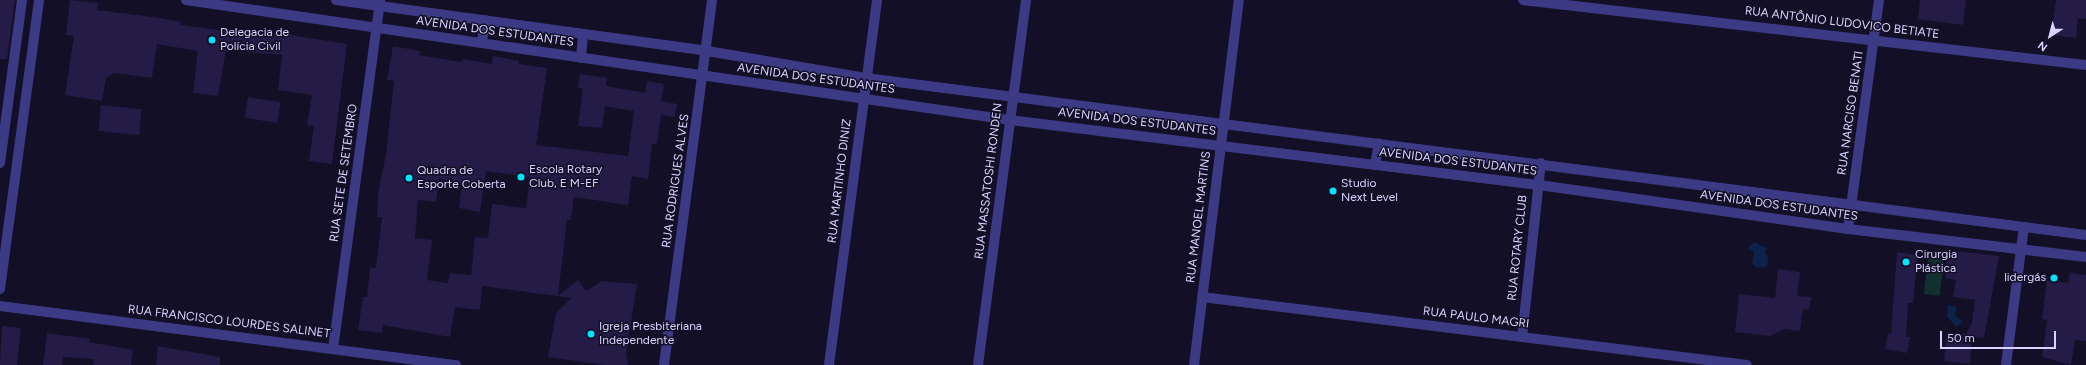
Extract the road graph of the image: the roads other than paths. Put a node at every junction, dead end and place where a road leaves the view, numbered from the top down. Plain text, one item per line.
1 (22, 0) edge
2 (39, 0) edge
3 (186, 0) edge
4 (336, 0) edge
5 (712, 0) edge
6 (877, 0) edge
7 (1026, 0) edge
8 (1239, 0) edge
9 (1523, 0) edge
10 (1879, 0) edge
11 (380, 3) edge
12 (254, 5) edge
13 (485, 20) junction
14 (377, 28) junction
15 (583, 34) junction
16 (1874, 40) junction
17 (482, 43) junction
18 (707, 51) junction
19 (581, 58) junction
20 (2086, 65) edge
21 (703, 76) junction
22 (866, 78) junction
23 (1013, 96) junction
24 (864, 99) junction
25 (1010, 120) junction
26 (1223, 123) junction
27 (1378, 142) junction
28 (1221, 146) junction
29 (0, 163) edge
30 (1541, 163) junction
31 (1375, 165) junction
32 (1539, 185) junction
33 (1851, 205) junction
34 (2024, 227) junction
35 (1848, 229) junction
36 (2086, 235) edge
37 (2021, 250) junction
38 (2086, 257) edge
39 (0, 289) edge
40 (1202, 297) junction
41 (0, 306) edge
42 (1522, 337) junction
43 (332, 349) junction
44 (456, 365) edge
45 (664, 365) edge
46 (829, 365) edge
47 (978, 365) edge
48 (1194, 365) edge
49 (1747, 365) edge
50 (2006, 365) edge

1 - 29 street
2 - 39 street
3 - 12 street, AVENIDA DOS ESTUDANTES
4 - 11 street, AVENIDA DOS ESTUDANTES
5 - 18 street, RUA RODRIGUES ALVES
6 - 22 street, RUA MARTINHO DINIZ
7 - 23 street, RUA MASSATOSHI RONDEN
8 - 26 street, RUA MANOEL MARTINS
9 - 16 street, RUA ANTÔNIO LUDOVICO BETIATE
10 - 16 street, RUA NARCISO BENATI
11 - 13 street, AVENIDA DOS ESTUDANTES
11 - 14 street, RUA SETE DE SETEMBRO
12 - 14 street, AVENIDA DOS ESTUDANTES
13 - 15 street, AVENIDA DOS ESTUDANTES
13 - 17 street
14 - 17 street, AVENIDA DOS ESTUDANTES
14 - 43 street, RUA SETE DE SETEMBRO
15 - 18 street, AVENIDA DOS ESTUDANTES
15 - 19 street
16 - 20 street, RUA ANTÔNIO LUDOVICO BETIATE
16 - 33 street, RUA NARCISO BENATI
17 - 19 street, AVENIDA DOS ESTUDANTES
18 - 21 street, RUA RODRIGUES ALVES
18 - 22 street, AVENIDA DOS ESTUDANTES
19 - 21 street, AVENIDA DOS ESTUDANTES
21 - 24 street, AVENIDA DOS ESTUDANTES
21 - 45 street, RUA RODRIGUES ALVES
22 - 23 street, AVENIDA DOS ESTUDANTES
22 - 24 street, RUA MARTINHO DINIZ
23 - 25 street, RUA MASSATOSHI RONDEN
23 - 26 street, AVENIDA DOS ESTUDANTES
24 - 25 street, AVENIDA DOS ESTUDANTES
24 - 46 street, RUA MARTINHO DINIZ
25 - 28 street, AVENIDA DOS ESTUDANTES
25 - 47 street, RUA MASSATOSHI RONDEN
26 - 27 street, AVENIDA DOS ESTUDANTES
26 - 28 street, RUA MANOEL MARTINS
27 - 30 street, AVENIDA DOS ESTUDANTES
27 - 31 street
28 - 31 street, AVENIDA DOS ESTUDANTES
28 - 40 street, RUA MANOEL MARTINS
30 - 32 street, RUA ROTARY CLUB
30 - 33 street, AVENIDA DOS ESTUDANTES
31 - 32 street, AVENIDA DOS ESTUDANTES
32 - 35 street, AVENIDA DOS ESTUDANTES
32 - 42 street, RUA ROTARY CLUB
33 - 34 street, AVENIDA DOS ESTUDANTES
33 - 35 street, RUA NARCISO BENATI
34 - 36 street, AVENIDA DOS ESTUDANTES
34 - 37 street
35 - 37 street, AVENIDA DOS ESTUDANTES
37 - 38 street, AVENIDA DOS ESTUDANTES
37 - 50 street
40 - 42 street, RUA PAULO MAGRI
40 - 48 street, RUA MANOEL MARTINS
41 - 43 street, RUA FRANCISCO LOURDES SALINET
42 - 49 street, RUA PAULO MAGRI
43 - 44 street, RUA FRANCISCO LOURDES SALINET

